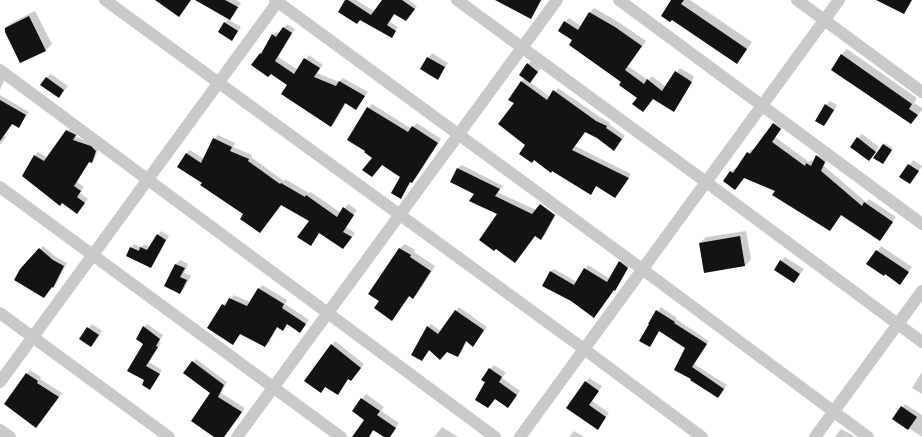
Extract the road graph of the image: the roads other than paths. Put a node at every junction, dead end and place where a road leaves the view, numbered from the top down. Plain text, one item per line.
1 (105, 0) edge
2 (457, 0) edge
3 (557, 0) edge
4 (619, 0) edge
5 (797, 0) edge
6 (839, 0) edge
7 (277, 1) edge
8 (825, 20) junction
9 (522, 47) junction
10 (0, 70) edge
11 (219, 83) junction
12 (922, 92) edge
13 (762, 105) junction
14 (458, 135) junction
15 (148, 180) junction
16 (706, 182) junction
17 (0, 187) edge
18 (400, 215) junction
19 (922, 224) edge
20 (93, 255) junction
21 (642, 269) junction
22 (922, 291) edge
23 (0, 313) edge
24 (328, 313) junction
25 (898, 325) junction
26 (33, 337) junction
27 (922, 342) edge
28 (584, 349) junction
29 (0, 382) edge
30 (273, 388) junction
31 (834, 412) junction
32 (0, 430) edge
33 (10, 437) edge
34 (169, 437) edge
35 (237, 437) edge
36 (341, 437) edge
37 (496, 437) edge
38 (520, 437) edge
39 (702, 437) edge
40 (815, 437) edge
41 (868, 437) edge

1 - 11 street
2 - 9 street
3 - 9 street
4 - 13 street
5 - 8 street
6 - 8 street
7 - 11 street
7 - 14 street
8 - 12 street
8 - 13 street
9 - 14 street
9 - 16 street
10 - 15 street
11 - 15 street
11 - 18 street
13 - 16 street
13 - 19 street
14 - 18 street
14 - 21 street
15 - 20 street
15 - 24 street
16 - 21 street
16 - 25 street
17 - 20 street
18 - 24 street
18 - 28 street
20 - 26 street
20 - 30 street
21 - 28 street
21 - 31 street
22 - 25 street
23 - 26 street
24 - 30 street
24 - 37 street
25 - 27 street
25 - 31 street
26 - 29 street
26 - 34 street
28 - 38 street
28 - 39 street
30 - 35 street
30 - 36 street
31 - 40 street
31 - 41 street
32 - 33 street

